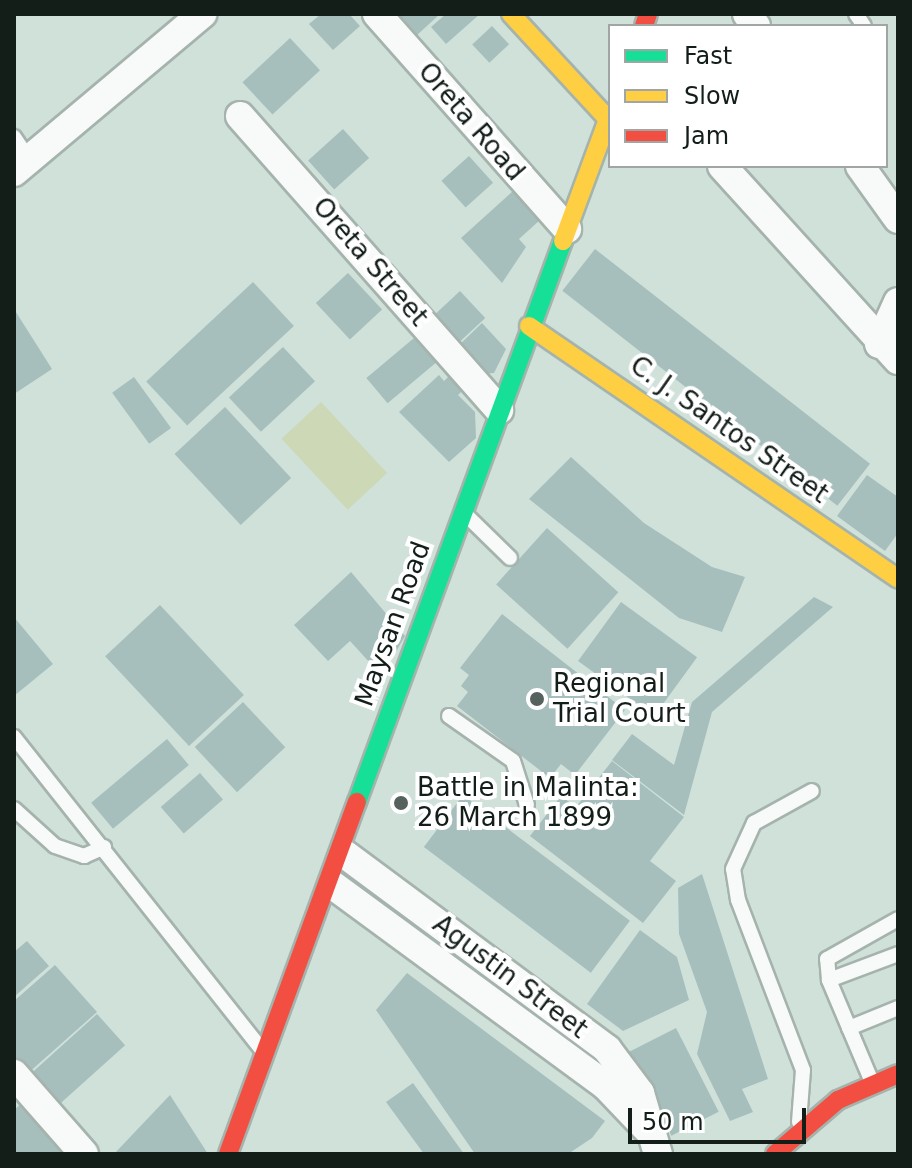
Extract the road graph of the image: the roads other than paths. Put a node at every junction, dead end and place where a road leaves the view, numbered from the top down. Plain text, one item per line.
1 (202, 14) edge
2 (377, 14) edge
3 (511, 14) edge
4 (608, 115) edge
5 (240, 116) dead end
6 (608, 119) edge
7 (14, 137) edge
8 (22, 167) edge
9 (724, 168) edge
10 (861, 168) edge
11 (898, 219) edge
12 (567, 229) junction
13 (898, 302) edge
14 (529, 326) junction
15 (888, 352) edge
16 (499, 410) junction
17 (462, 511) junction
18 (510, 558) dead end
19 (898, 579) edge
20 (449, 716) dead end
21 (14, 737) edge
22 (812, 791) dead end
23 (527, 805) dead end
24 (14, 809) edge
25 (104, 847) junction
26 (342, 852) junction
27 (331, 884) junction
28 (898, 919) edge
29 (898, 954) edge
30 (829, 980) junction
31 (898, 1008) edge
32 (849, 1028) junction
33 (264, 1053) junction
34 (14, 1074) edge
35 (898, 1074) edge
36 (873, 1085) junction
37 (836, 1128) dead end
38 (805, 1132) junction
39 (653, 1142) edge
40 (84, 1154) edge
41 (228, 1154) edge
42 (776, 1154) edge

1 - 8 street
2 - 12 street, Oreta Road
3 - 4 main road
5 - 16 street, Oreta Street
6 - 12 main road, Maysan Road
7 - 8 lane
9 - 15 street
10 - 11 street
12 - 14 main road, Maysan Road
13 - 15 street
14 - 16 main road, Maysan Road
14 - 19 main road, C. J. Santos Street
16 - 17 main road, Maysan Road
17 - 18 lane
17 - 26 main road, Maysan Road
20 - 23 lane
21 - 25 lane
22 - 38 lane
24 - 25 lane
25 - 33 lane
26 - 27 main road, Maysan Road
26 - 39 street, Agustin Street
27 - 33 main road, Maysan Road
27 - 39 street, Agustin Street
28 - 30 lane
29 - 30 lane
30 - 32 lane
31 - 32 lane
32 - 36 lane
33 - 41 main road, Maysan Road
34 - 40 street
35 - 36 main road
36 - 38 main road
37 - 38 main road
38 - 42 main road

